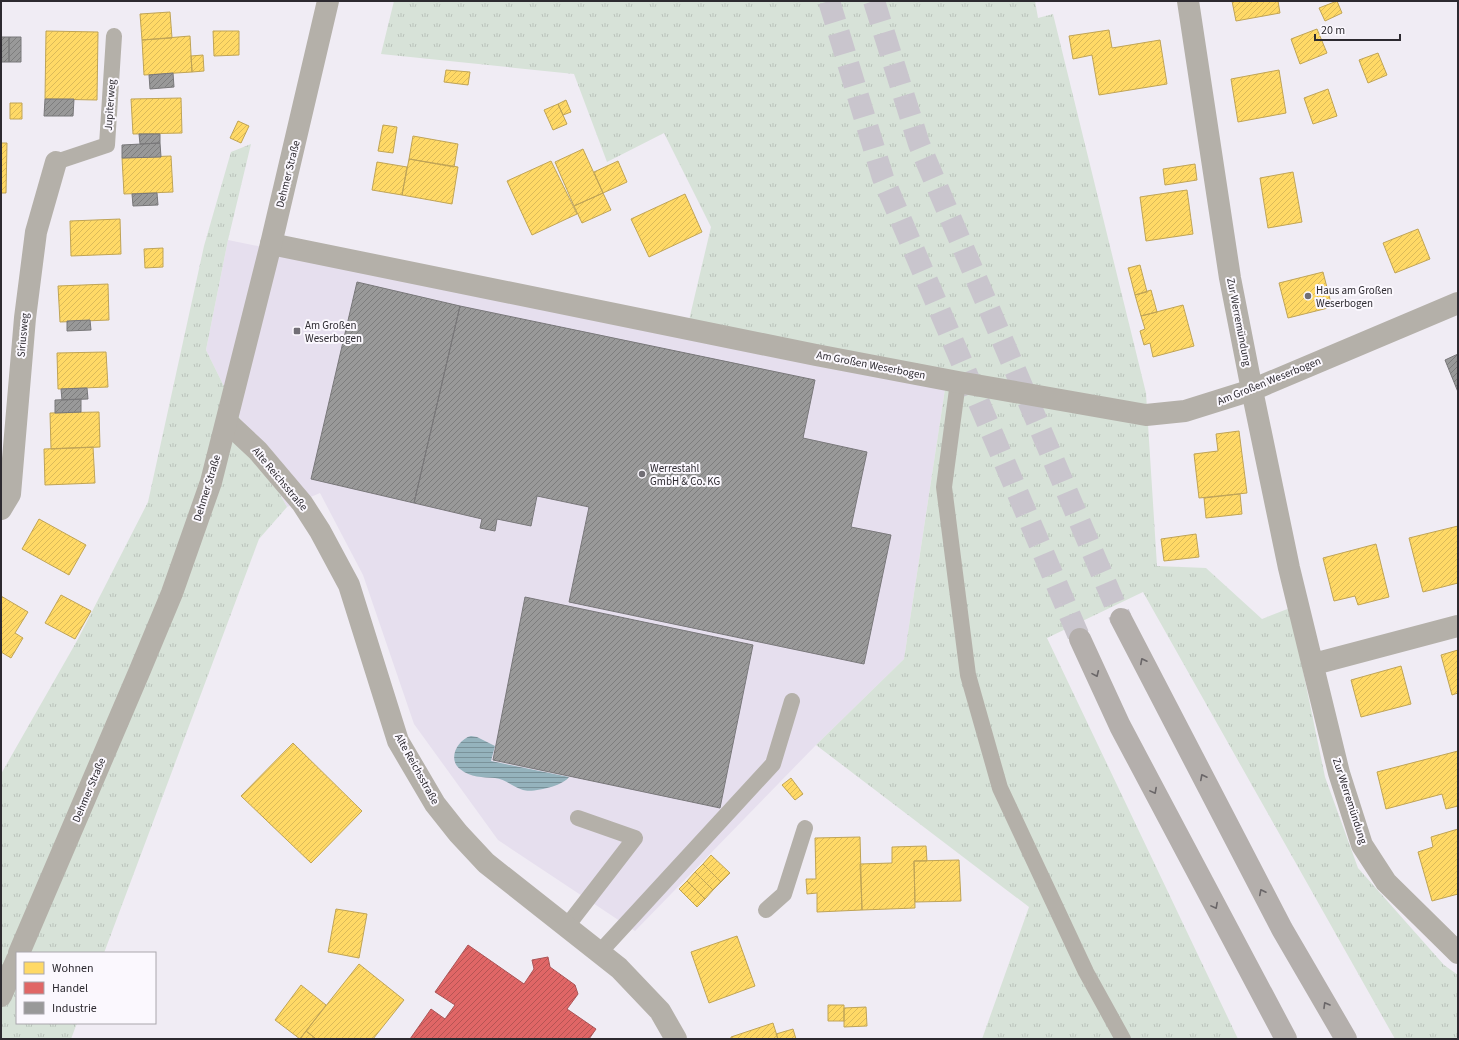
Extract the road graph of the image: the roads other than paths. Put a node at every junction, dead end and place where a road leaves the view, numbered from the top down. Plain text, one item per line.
1 (328, 1) edge
2 (1188, 1) edge
3 (114, 36) dead end
4 (56, 162) joint
5 (271, 244) junction
6 (1458, 302) edge
7 (958, 382) junction
8 (1252, 390) junction
9 (227, 422) junction
10 (1, 509) edge
11 (1121, 619) tunnel mouth
12 (1458, 626) edge
13 (1080, 639) tunnel mouth
14 (1314, 664) junction
15 (792, 701) dead end
16 (578, 818) dead end
17 (805, 828) dead end
18 (766, 910) dead end
19 (567, 926) junction
20 (19, 952) edge
21 (600, 952) junction
22 (1458, 953) edge
23 (16, 961) edge
24 (1, 996) edge
25 (676, 1039) edge
26 (1123, 1039) edge
27 (1286, 1039) edge
28 (1346, 1039) edge

1 - 5 street, Dehmer Straße
2 - 8 street, Zur Werremündung
3 - 4 lane, Jupiterweg
4 - 10 street, Siriusweg
5 - 7 street, Am Großen Weserbogen
5 - 9 street, Dehmer Straße
6 - 8 street, Am Großen Weserbogen
7 - 8 street, Am Großen Weserbogen
7 - 26 lane
8 - 14 street, Zur Werremündung
9 - 19 street, Alte Reichsstraße
9 - 20 street, Dehmer Straße
28 -> 11 highway
12 - 14 street
13 -> 27 highway
14 - 22 street, Zur Werremündung
15 - 21 lane
16 - 19 lane
17 - 18 lane
19 - 21 street, Alte Reichsstraße
21 - 25 street, Alte Reichsstraße
23 - 24 street

